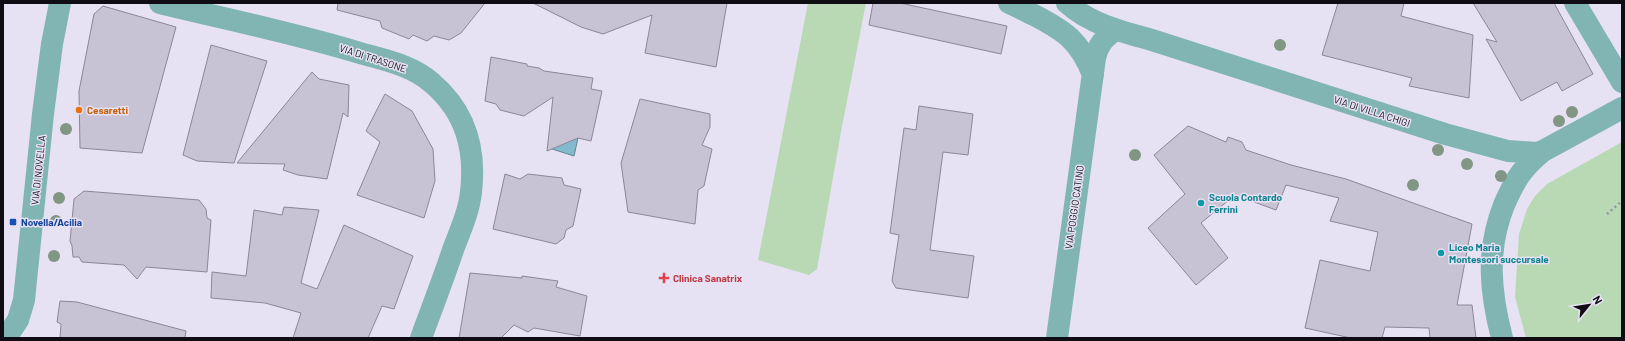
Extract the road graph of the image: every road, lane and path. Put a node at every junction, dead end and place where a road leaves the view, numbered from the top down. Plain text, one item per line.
1 (60, 3) edge
2 (160, 3) edge
3 (1008, 3) edge
4 (1067, 3) edge
5 (1575, 3) edge
6 (1116, 30) junction
7 (1093, 76) junction
8 (1622, 82) edge
9 (1622, 108) edge
10 (1543, 151) junction
11 (1622, 202) edge
12 (1607, 214) dead end
13 (8, 336) edge
14 (422, 338) edge
15 (1057, 338) edge
16 (1502, 338) edge

1 - 13 street, VIA DI NOVELLA
2 - 14 street, VIA DI TRASONE
3 - 7 street
4 - 6 street, VIA DI VILLA CHIGI
5 - 8 street
6 - 7 street
6 - 10 street, VIA DI VILLA CHIGI
7 - 15 street, VIA POGGIO CATINO
9 - 10 street, VIA DI VILLA CHIGI
10 - 16 street
11 - 12 path

